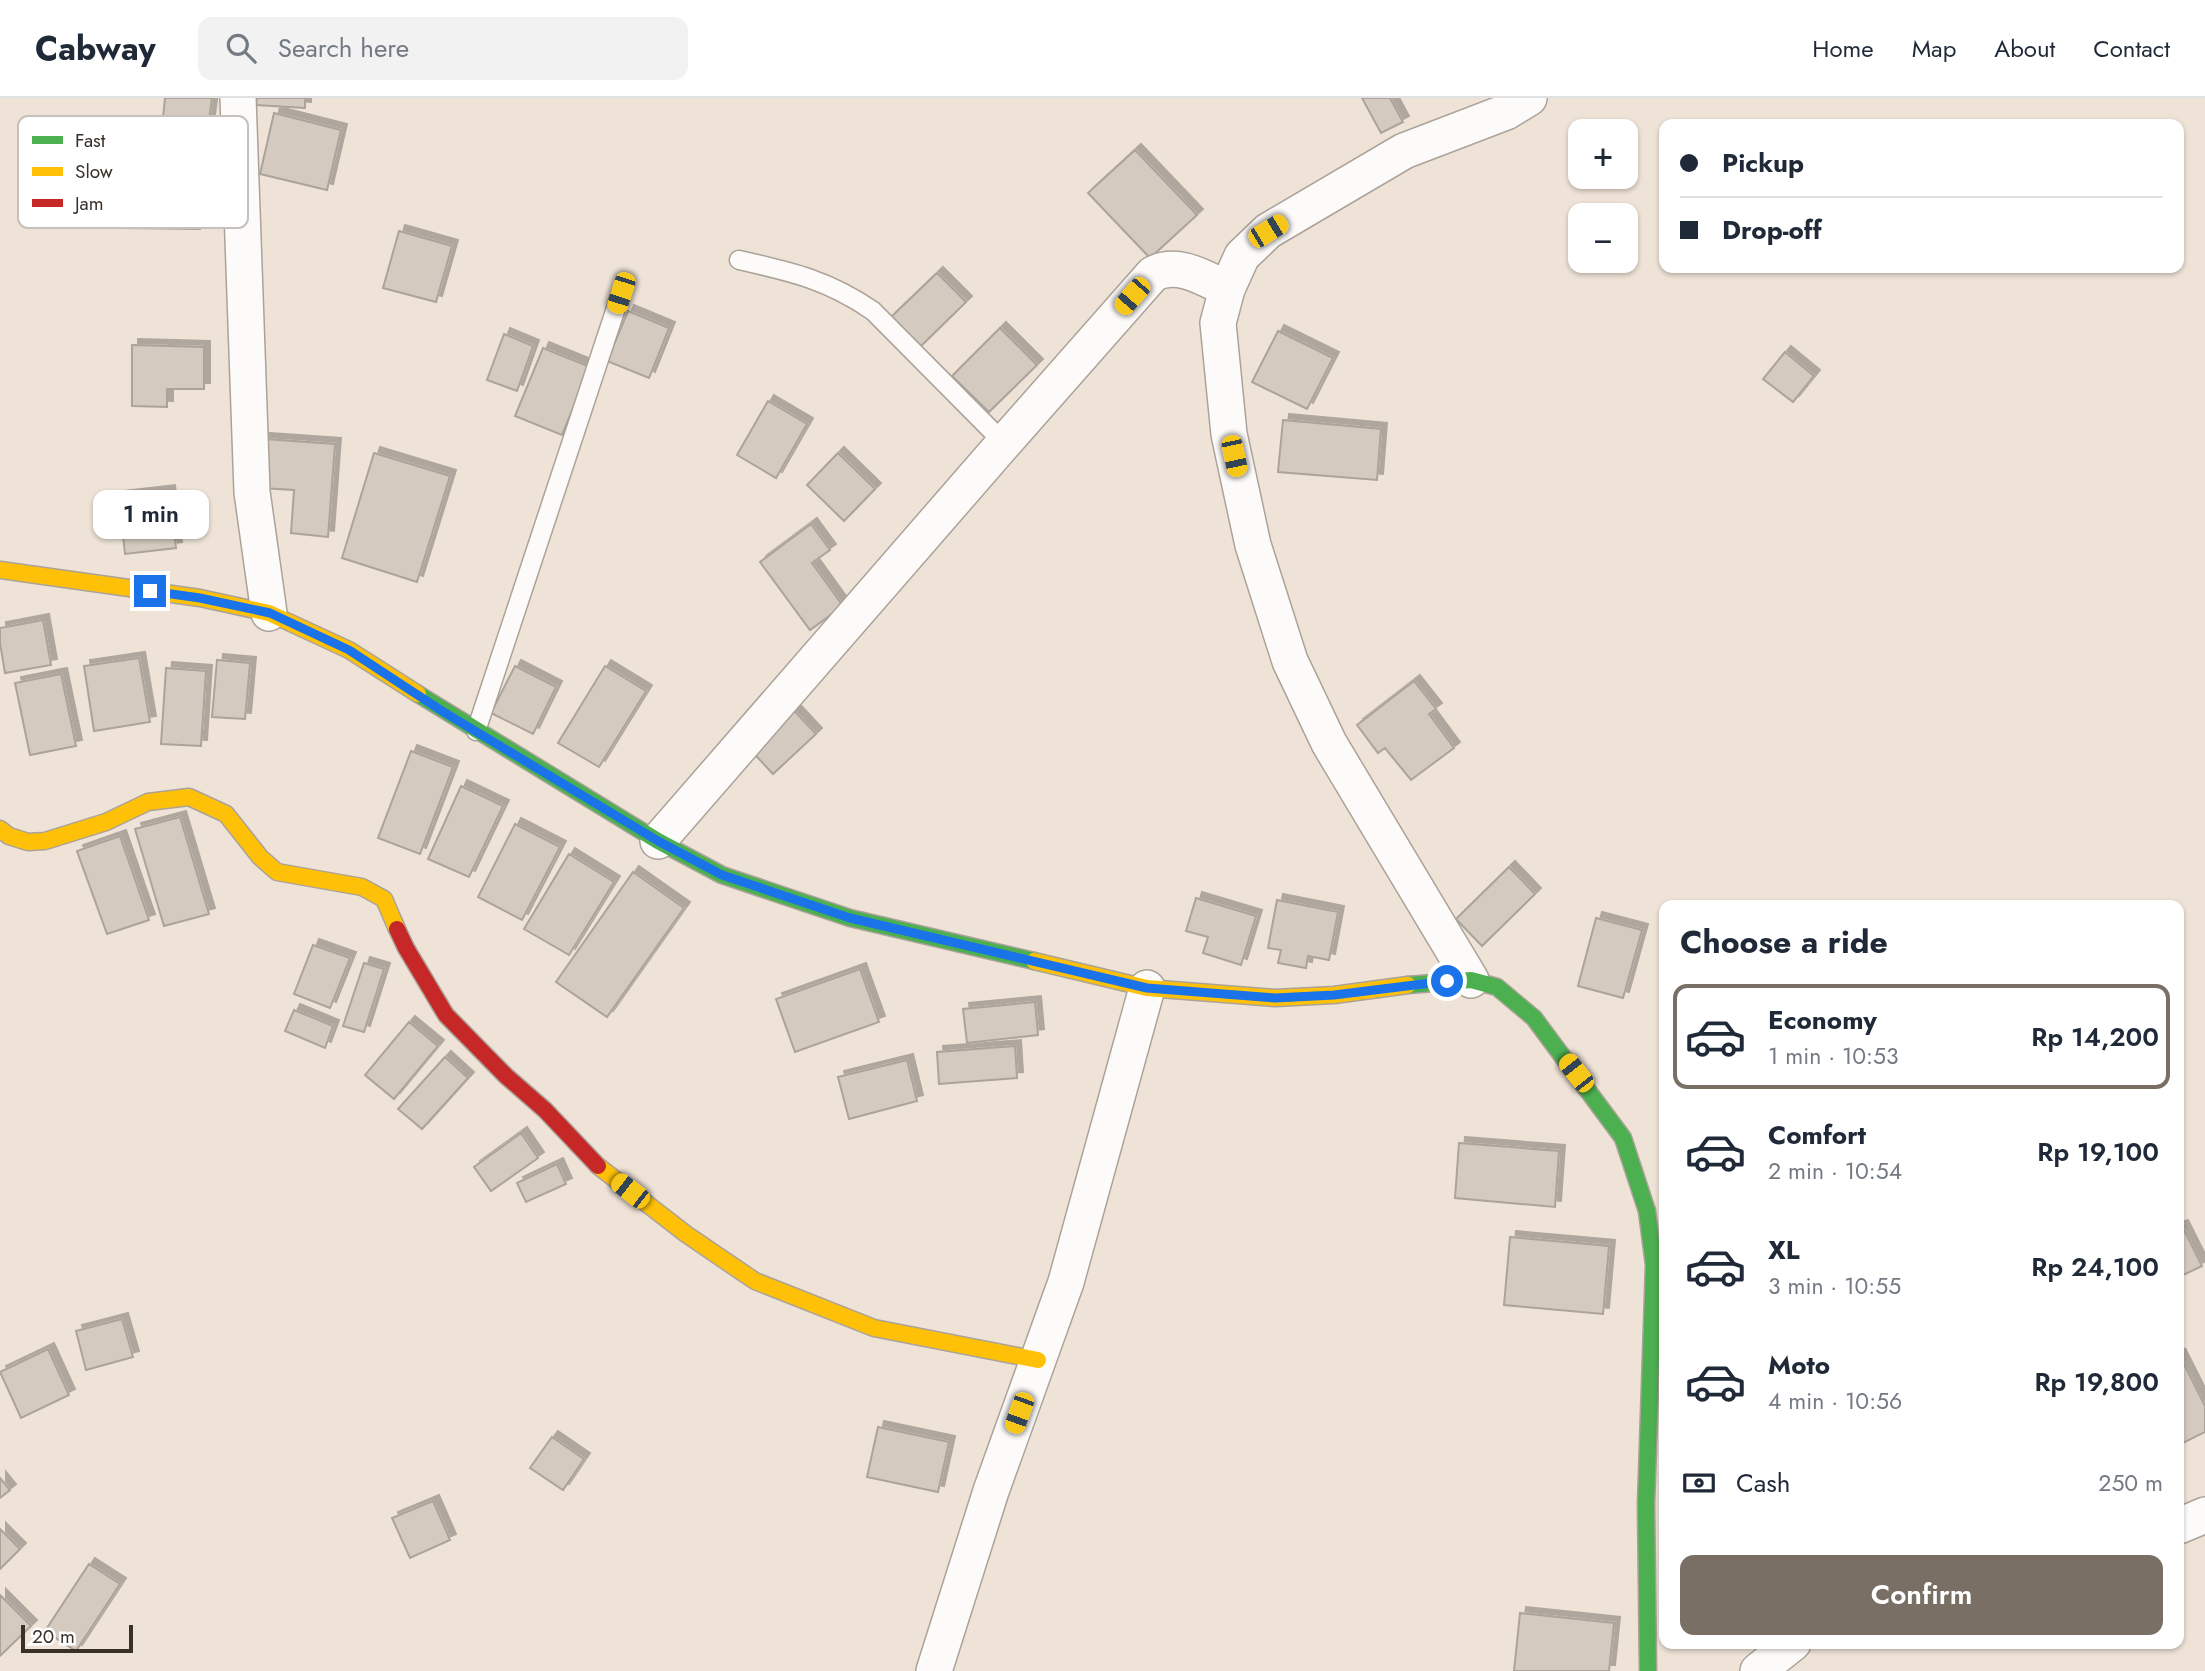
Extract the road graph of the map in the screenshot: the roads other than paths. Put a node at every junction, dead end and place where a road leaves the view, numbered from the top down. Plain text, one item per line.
1 (238, 98) edge
2 (1529, 98) edge
3 (239, 116) edge
4 (243, 228) edge
5 (739, 260) dead end
6 (1227, 289) junction
7 (621, 293) dead end
8 (1004, 443) junction
9 (0, 570) edge
10 (270, 613) junction
11 (476, 731) junction
12 (0, 829) edge
13 (658, 841) junction
14 (1471, 980) junction
15 (1147, 988) junction
16 (1038, 1360) junction
17 (2205, 1515) edge
18 (2184, 1524) edge
19 (1786, 1649) edge
20 (934, 1671) edge
21 (1648, 1671) edge
22 (1758, 1671) edge

1 - 3 street
2 - 6 street
4 - 10 street
5 - 8 lane
6 - 8 street
6 - 14 street
7 - 11 lane
8 - 13 street
9 - 10 street
10 - 11 street
11 - 13 street
12 - 16 street
13 - 15 street
14 - 15 street
14 - 21 street
15 - 16 street
16 - 20 street
17 - 18 street
19 - 22 street

